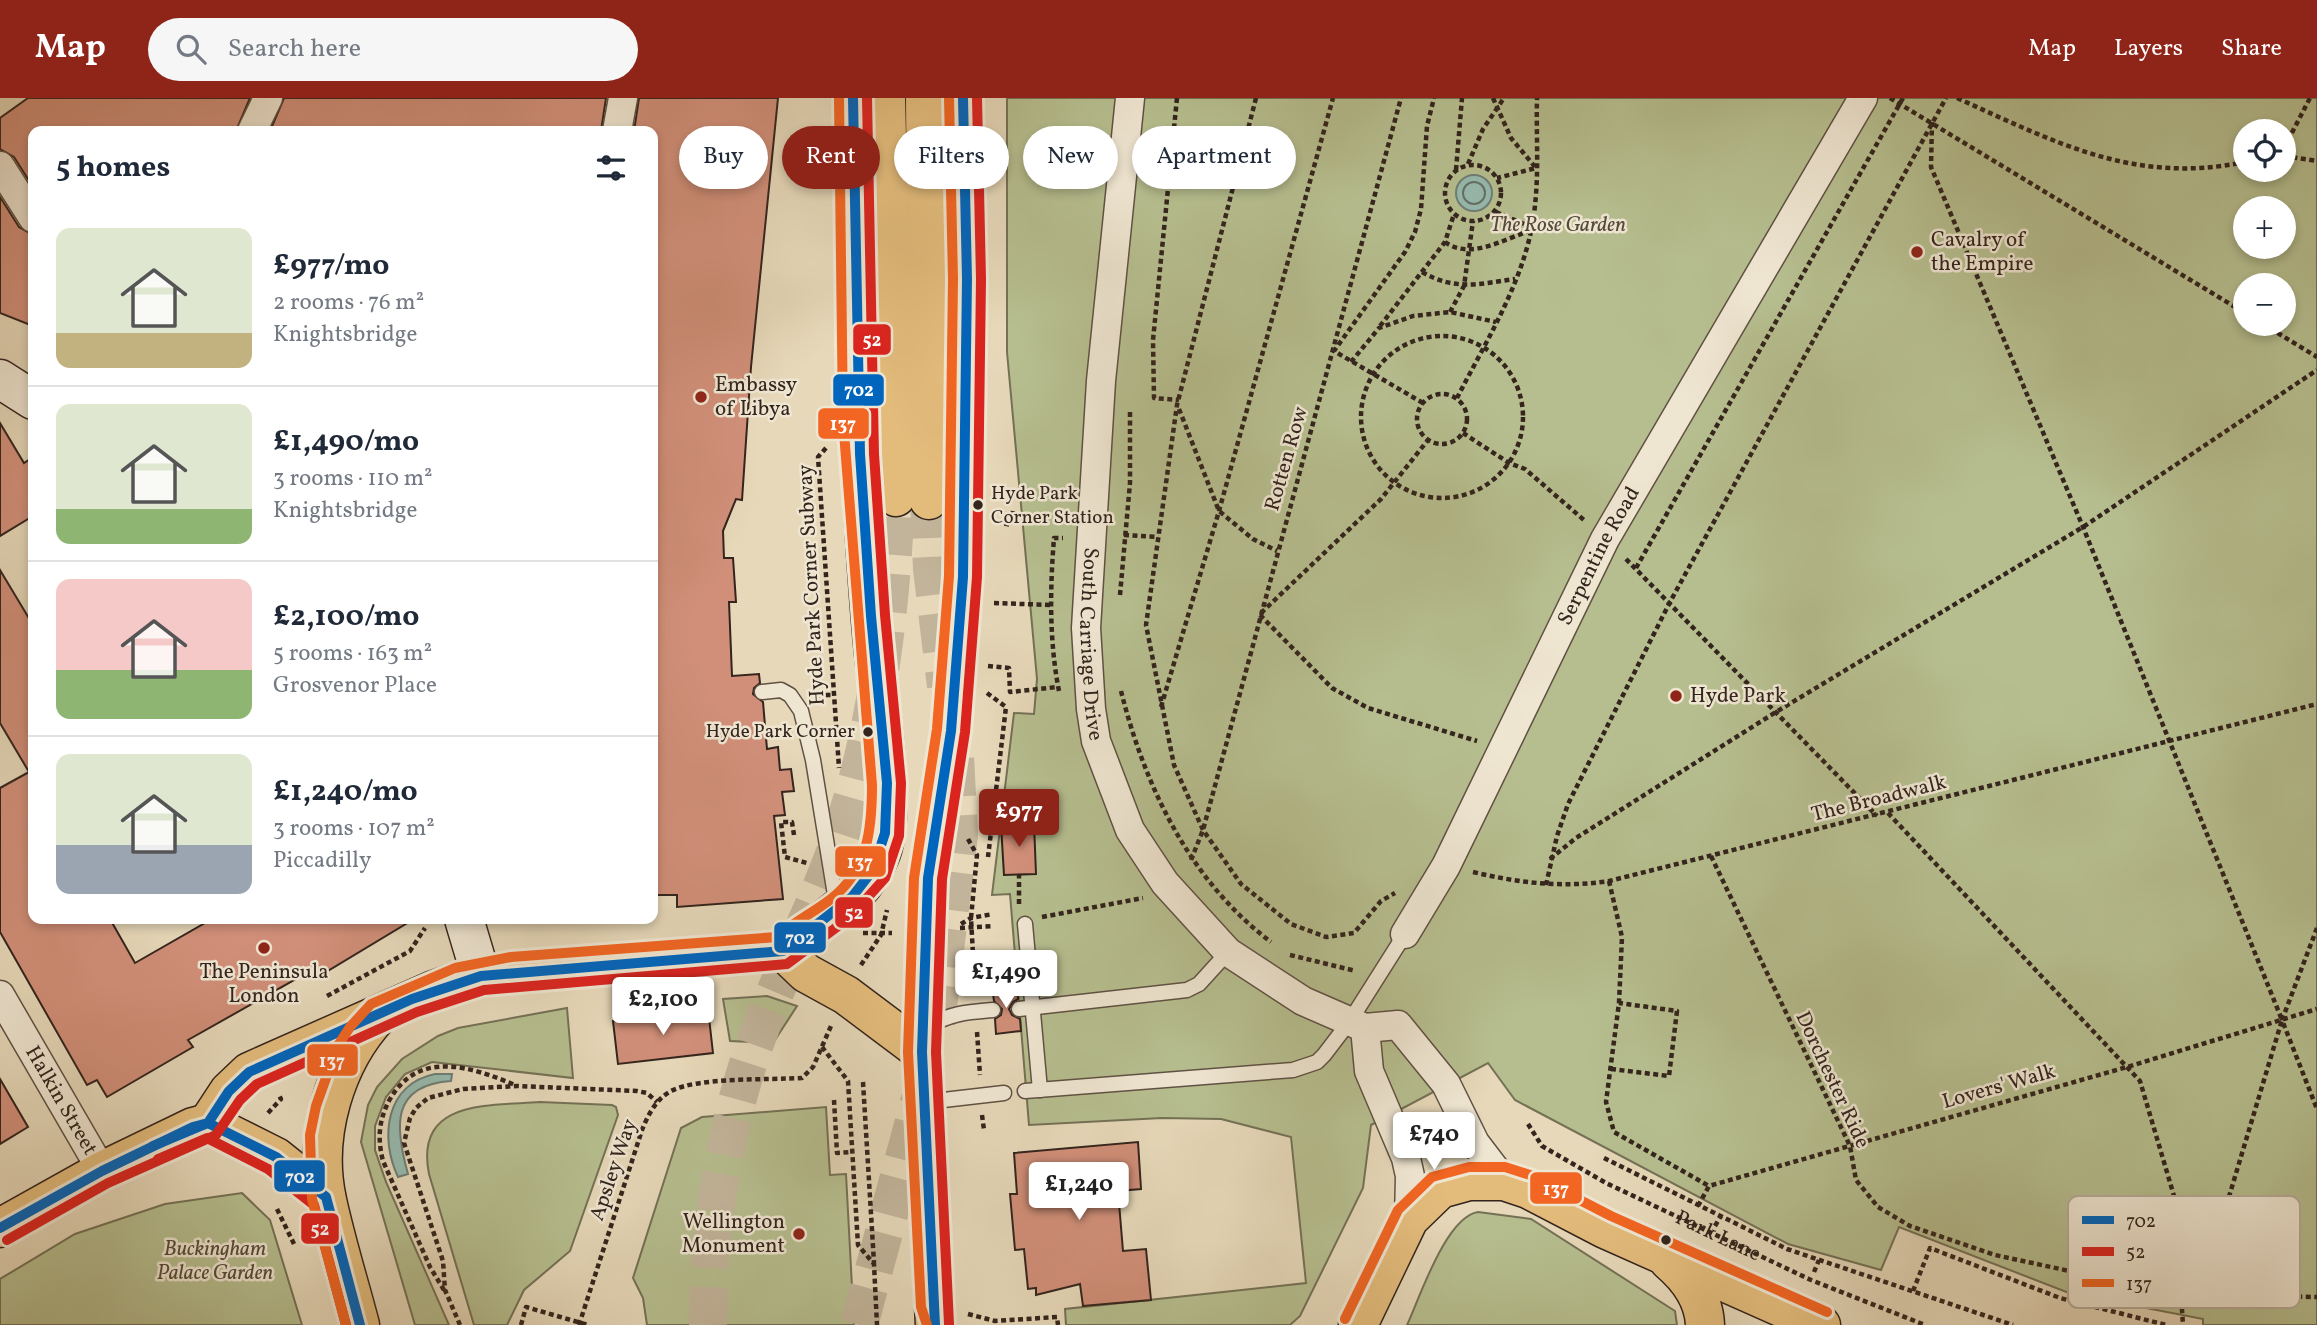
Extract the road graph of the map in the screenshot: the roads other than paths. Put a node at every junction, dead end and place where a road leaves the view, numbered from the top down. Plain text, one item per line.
1 (268, 98) edge
2 (623, 98) edge
3 (853, 98) edge
4 (886, 98) edge
5 (925, 98) edge
6 (963, 98) edge
7 (1130, 98) edge
8 (1863, 98) edge
9 (254, 126) edge
10 (618, 126) edge
11 (0, 166) edge
12 (28, 210) edge
13 (0, 379) edge
14 (0, 391) edge
15 (28, 397) edge
16 (28, 399) edge
17 (762, 692) dead end
18 (838, 912) junction
19 (1022, 918) road end
20 (465, 924) edge
21 (1405, 934) joint
22 (783, 951) junction
23 (1228, 951) junction
24 (481, 976) junction
25 (0, 995) edge
26 (1026, 1008) junction
27 (993, 1010) dead end
28 (380, 1014) junction
29 (1357, 1025) junction
30 (922, 1042) junction
31 (1004, 1093) dead end
32 (923, 1102) junction
33 (208, 1123) junction
34 (102, 1171) junction
35 (1504, 1181) junction
36 (326, 1197) junction
37 (1409, 1219) junction
38 (0, 1228) edge
39 (1662, 1255) junction
40 (937, 1319) edge
41 (1360, 1323) edge
42 (360, 1325) edge
43 (1705, 1325) edge
44 (1821, 1325) edge

1 - 9 street
2 - 10 street
3 - 18 main road
4 - 5 main road
6 - 30 main road
7 - 23 street, South Carriage Drive
8 - 21 street, Serpentine Road
11 - 12 street
13 - 15 main road
14 - 16 main road
17 - 18 lane
18 - 22 main road
19 - 26 lane
20 - 24 main road
21 - 29 lane, Serpentine Road
22 - 24 main road
22 - 30 main road
23 - 26 lane
23 - 29 street, South Carriage Drive
24 - 28 main road
25 - 34 street, Halkin Street
26 - 29 lane, Serpentine Road
27 - 30 lane
28 - 33 main road
28 - 36 main road
29 - 35 street, South Carriage Drive
29 - 37 street
30 - 32 main road
31 - 32 lane
32 - 40 main road
33 - 34 main road
33 - 36 main road
34 - 38 main road
35 - 37 main road, Park Lane
35 - 39 main road, Park Lane
36 - 42 main road
37 - 41 main road, Park Lane
39 - 43 main road
39 - 44 main road, Park Lane

